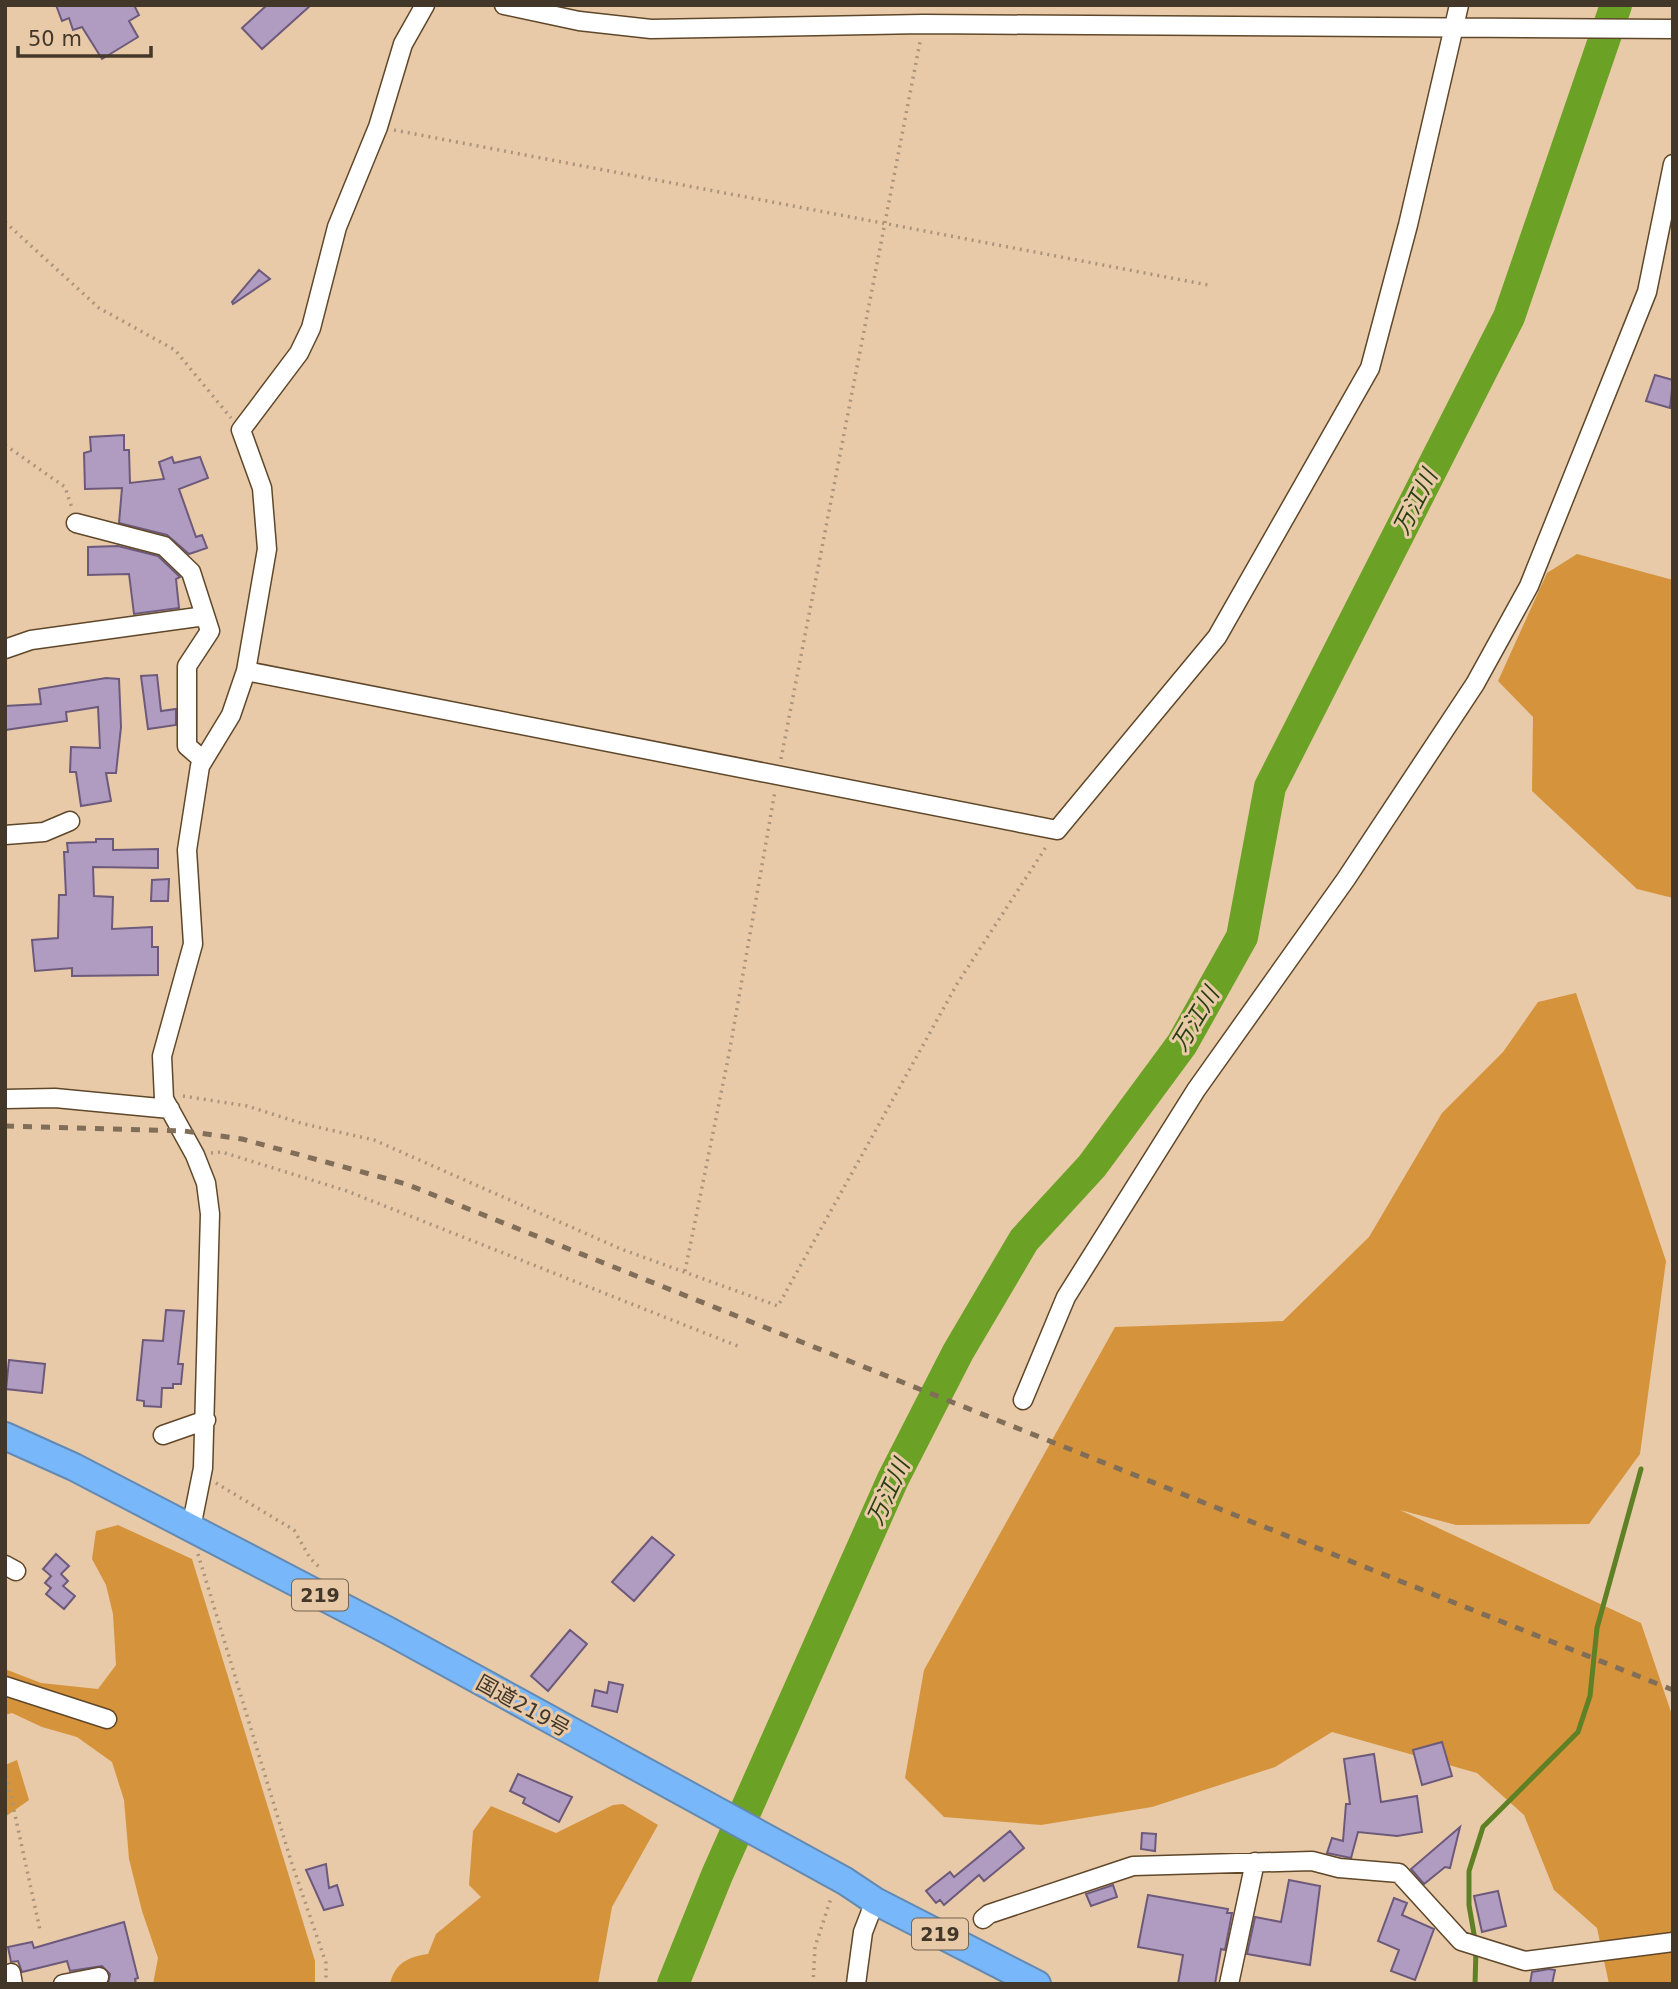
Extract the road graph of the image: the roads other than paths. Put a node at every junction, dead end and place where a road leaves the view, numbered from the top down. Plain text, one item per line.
1 (425, 5) edge
2 (504, 5) edge
3 (1459, 5) edge
4 (1458, 26) junction
5 (1673, 29) edge
6 (1673, 164) edge
7 (76, 523) road end
8 (205, 616) junction
9 (5, 649) edge
10 (246, 671) junction
11 (203, 760) junction
12 (69, 821) dead end
13 (5, 835) edge
14 (5, 1099) edge
15 (167, 1104) junction
16 (1023, 1400) dead end
17 (206, 1420) junction
18 (163, 1435) dead end
19 (5, 1436) edge
20 (191, 1528) junction
21 (5, 1686) edge
22 (107, 1718) dead end
23 (1255, 1862) junction
24 (875, 1901) junction
25 (983, 1919) dead end
26 (1673, 1942) edge
27 (99, 1976) dead end
28 (63, 1984) edge
29 (856, 1984) edge
30 (1037, 1984) edge
31 (1229, 1984) edge

1 - 10 street
2 - 4 street
3 - 4 street
4 - 5 street
4 - 10 street
6 - 16 street
7 - 8 street
8 - 9 street
8 - 11 street
10 - 11 street
11 - 15 street
12 - 13 street
14 - 15 street
15 - 17 street
17 - 18 street
17 - 20 street
19 - 20 highway, 国道219号 / 219
20 - 24 highway, 国道219号 / 219
21 - 22 street
23 - 25 street
23 - 26 street
23 - 31 street
24 - 29 street
24 - 30 highway, 国道219号 / 219
27 - 28 street

